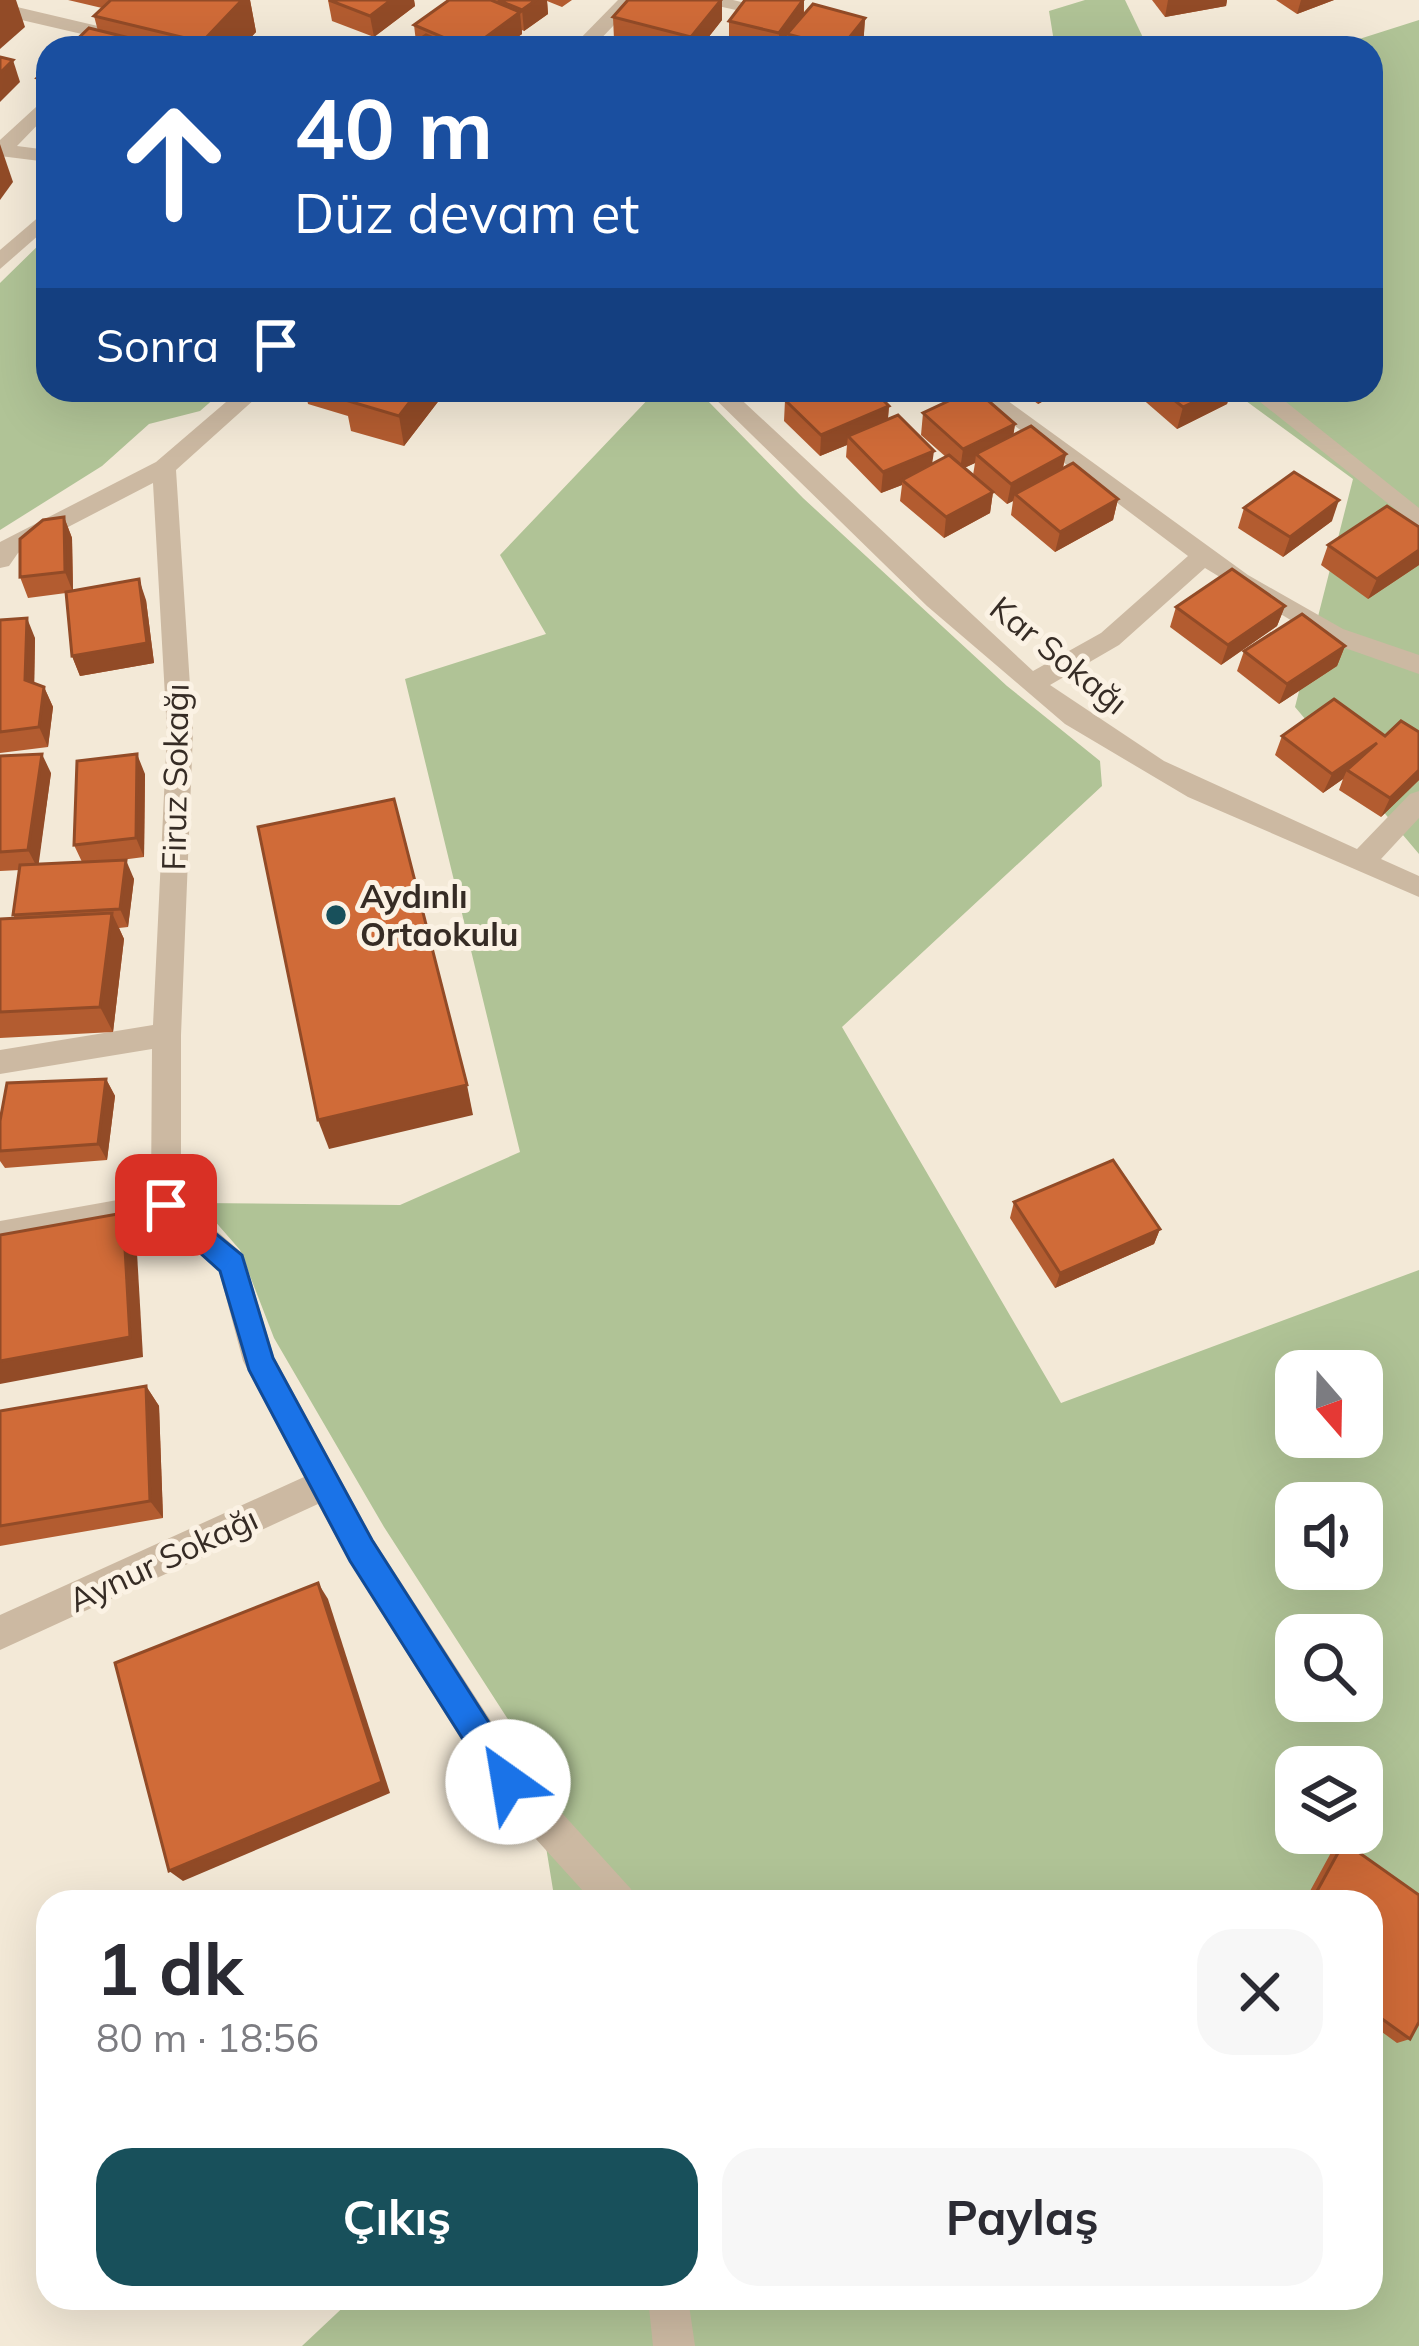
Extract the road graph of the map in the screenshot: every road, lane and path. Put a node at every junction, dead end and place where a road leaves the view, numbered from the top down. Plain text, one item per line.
1 (629, 0) edge
2 (700, 0) edge
3 (0, 10) edge
4 (806, 18) edge
5 (112, 36) edge
6 (593, 36) edge
7 (36, 114) edge
8 (1, 150) edge
9 (36, 154) edge
10 (36, 227) edge
11 (0, 262) edge
12 (240, 402) edge
13 (729, 402) edge
14 (994, 402) edge
15 (1271, 402) edge
16 (164, 468) junction
17 (1419, 520) edge
18 (1203, 556) junction
19 (0, 560) edge
20 (1419, 665) edge
21 (1035, 682) junction
22 (1419, 801) edge
23 (1362, 861) junction
24 (1417, 887) edge
25 (166, 1035) junction
26 (0, 1062) edge
27 (166, 1205) junction
28 (0, 1234) edge
29 (326, 1484) junction
30 (0, 1634) edge
31 (607, 1890) edge
32 (670, 2310) edge
33 (674, 2346) edge

1 - 6 street
2 - 4 street
3 - 5 street
7 - 8 street
8 - 9 street
10 - 11 street
12 - 16 street
13 - 21 street, Kar Sokağı
14 - 18 street
15 - 17 street
16 - 19 street
16 - 25 street, Firuz Sokağı
18 - 20 street
18 - 21 street
21 - 23 street, Kar Sokağı
22 - 23 street
23 - 24 street, Kar Sokağı
25 - 26 street
25 - 27 street, Firuz Sokağı
27 - 28 street
27 - 29 street
29 - 30 street, Aynur Sokağı
29 - 31 street
32 - 33 street

